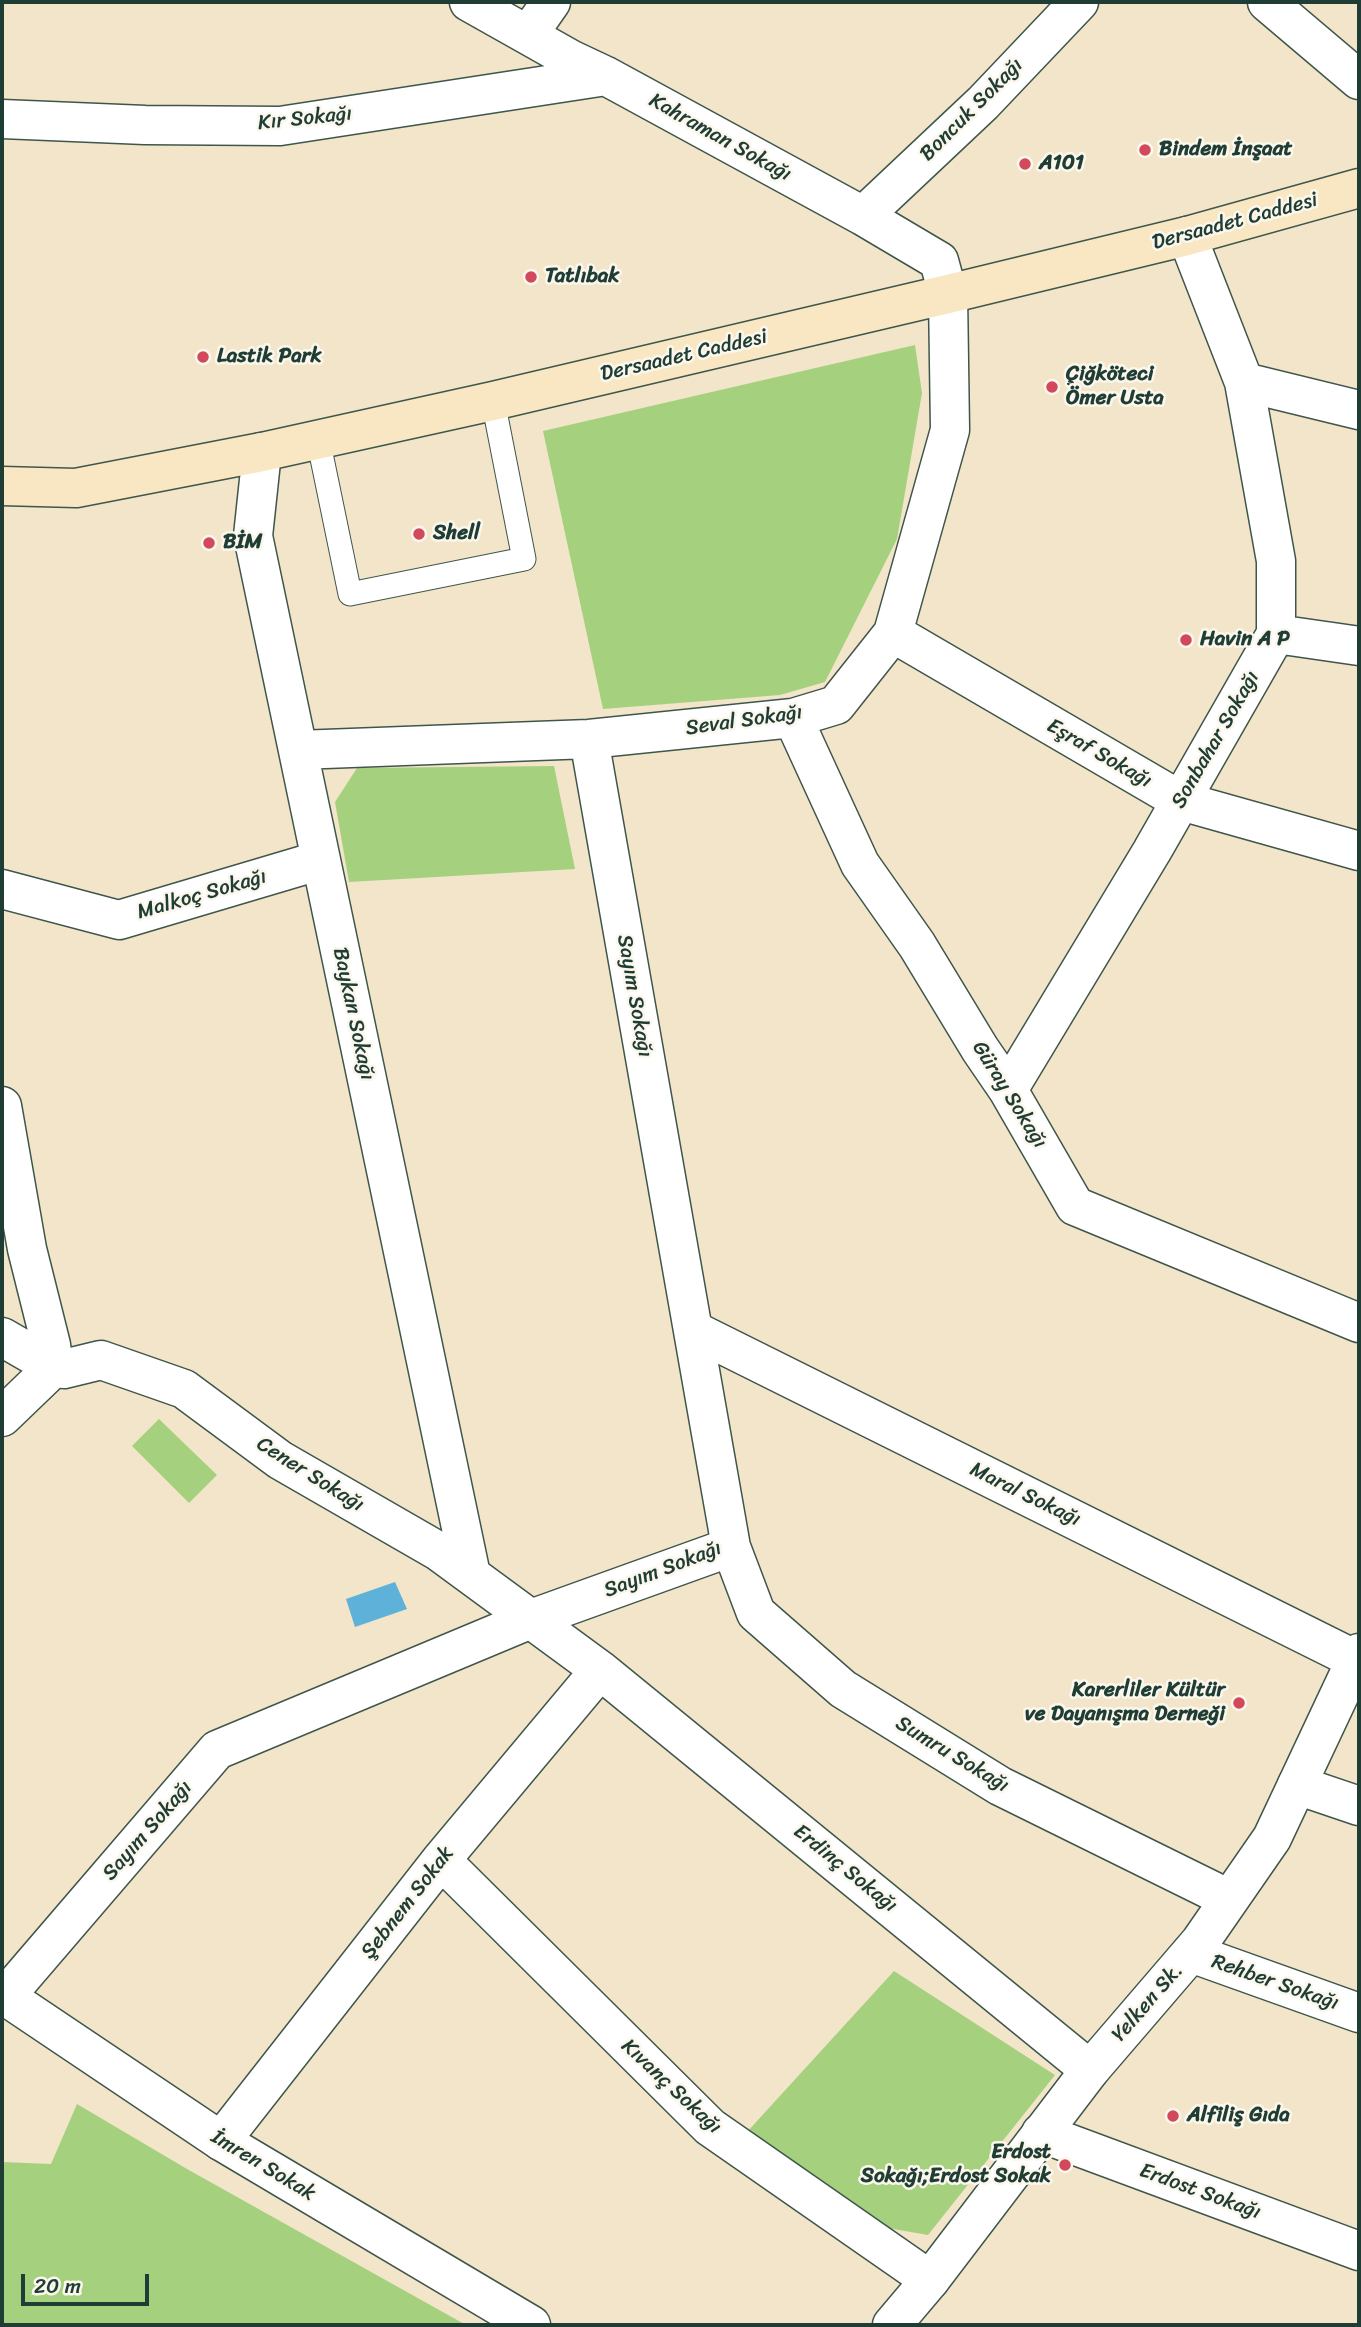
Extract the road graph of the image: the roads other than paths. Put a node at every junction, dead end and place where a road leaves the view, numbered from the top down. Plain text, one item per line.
1 (469, 2) edge
2 (551, 2) edge
3 (1079, 2) edge
4 (1267, 2) edge
5 (528, 35) junction
6 (606, 76) junction
7 (1359, 80) edge
8 (2, 119) edge
9 (1359, 188) edge
10 (863, 216) junction
11 (1187, 236) junction
12 (948, 294) junction
13 (1244, 382) junction
14 (493, 401) junction
15 (1359, 410) edge
16 (318, 439) junction
17 (261, 452) junction
18 (2, 486) edge
19 (893, 633) junction
20 (1276, 634) junction
21 (1359, 646) edge
22 (793, 718) junction
23 (589, 739) junction
24 (298, 750) junction
25 (1181, 802) junction
26 (1359, 851) edge
27 (321, 860) junction
28 (2, 889) edge
29 (1008, 1090) junction
30 (2, 1106) edge
31 (1359, 1323) edge
32 (693, 1330) junction
33 (2, 1337) edge
34 (54, 1367) junction
35 (2, 1417) edge
36 (731, 1547) junction
37 (471, 1575) junction
38 (531, 1619) junction
39 (1358, 1656) edge
40 (600, 1670) junction
41 (1297, 1785) junction
42 (1359, 1806) edge
43 (441, 1860) junction
44 (1229, 1899) junction
45 (1191, 1953) junction
46 (4, 1995) edge
47 (1359, 2013) edge
48 (1090, 2070) junction
49 (1041, 2133) junction
50 (221, 2141) junction
51 (1359, 2251) edge
52 (930, 2280) junction
53 (531, 2325) edge
54 (892, 2325) edge

1 - 5 street, Kahraman Sokağı
2 - 5 street
3 - 10 street, Boncuk Sokağı
4 - 7 street
5 - 6 street, Kahraman Sokağı
6 - 8 street, Kır Sokağı
6 - 10 street, Kahraman Sokağı
9 - 11 main road, Dersaadet Caddesi
10 - 12 street, Kahraman Sokağı
11 - 12 main road, Dersaadet Caddesi
11 - 13 street, Sonbahar Sokağı
12 - 14 main road, Dersaadet Caddesi
12 - 19 street, Seval Sokağı
13 - 15 street
13 - 20 street, Sonbahar Sokağı
14 - 16 main road, Dersaadet Caddesi
14 - 16 lane
16 - 17 main road, Dersaadet Caddesi
17 - 18 main road, Dersaadet Caddesi
17 - 24 street, Baykan Sokağı
19 - 22 street, Seval Sokağı
19 - 25 street, Eşraf Sokağı
20 - 21 street
20 - 25 street, Sonbahar Sokağı
22 - 23 street, Seval Sokağı
22 - 29 street, Güray Sokağı
23 - 24 street, Seval Sokağı
23 - 32 street, Sayım Sokağı
24 - 27 street, Baykan Sokağı
25 - 26 street, Eşraf Sokağı
25 - 29 street, Sonbahar Sokağı
27 - 28 street, Malkoç Sokağı
27 - 37 street, Baykan Sokağı
29 - 31 street, Güray Sokağı
30 - 34 street
32 - 36 street, Sayım Sokağı
32 - 39 street, Maral Sokağı
33 - 34 street
34 - 35 street
34 - 37 street, Cener Sokağı
36 - 38 street, Sayım Sokağı
36 - 44 street, Sumru Sokağı
37 - 38 street, Cener Sokağı
38 - 40 street, Cener Sokağı
38 - 46 street, Sayım Sokağı
39 - 41 street, Yelken Sk.
40 - 43 street, Şebnem Sokak
40 - 48 street, Erdinç Sokağı
41 - 42 street
41 - 44 street, Yelken Sk.
43 - 50 street, Şebnem Sokak
43 - 52 street, Kıvanç Sokağı
44 - 45 street, Yelken Sk.
45 - 47 street, Rehber Sokağı
45 - 48 street, Yelken Sk.
46 - 50 street, İmren Sokak
48 - 49 street, Yelken Sk.
49 - 51 street, Erdost Sokağı
49 - 52 street, Yelken Sk.
50 - 53 street, İmren Sokak
52 - 54 street, Yelken Sk.

